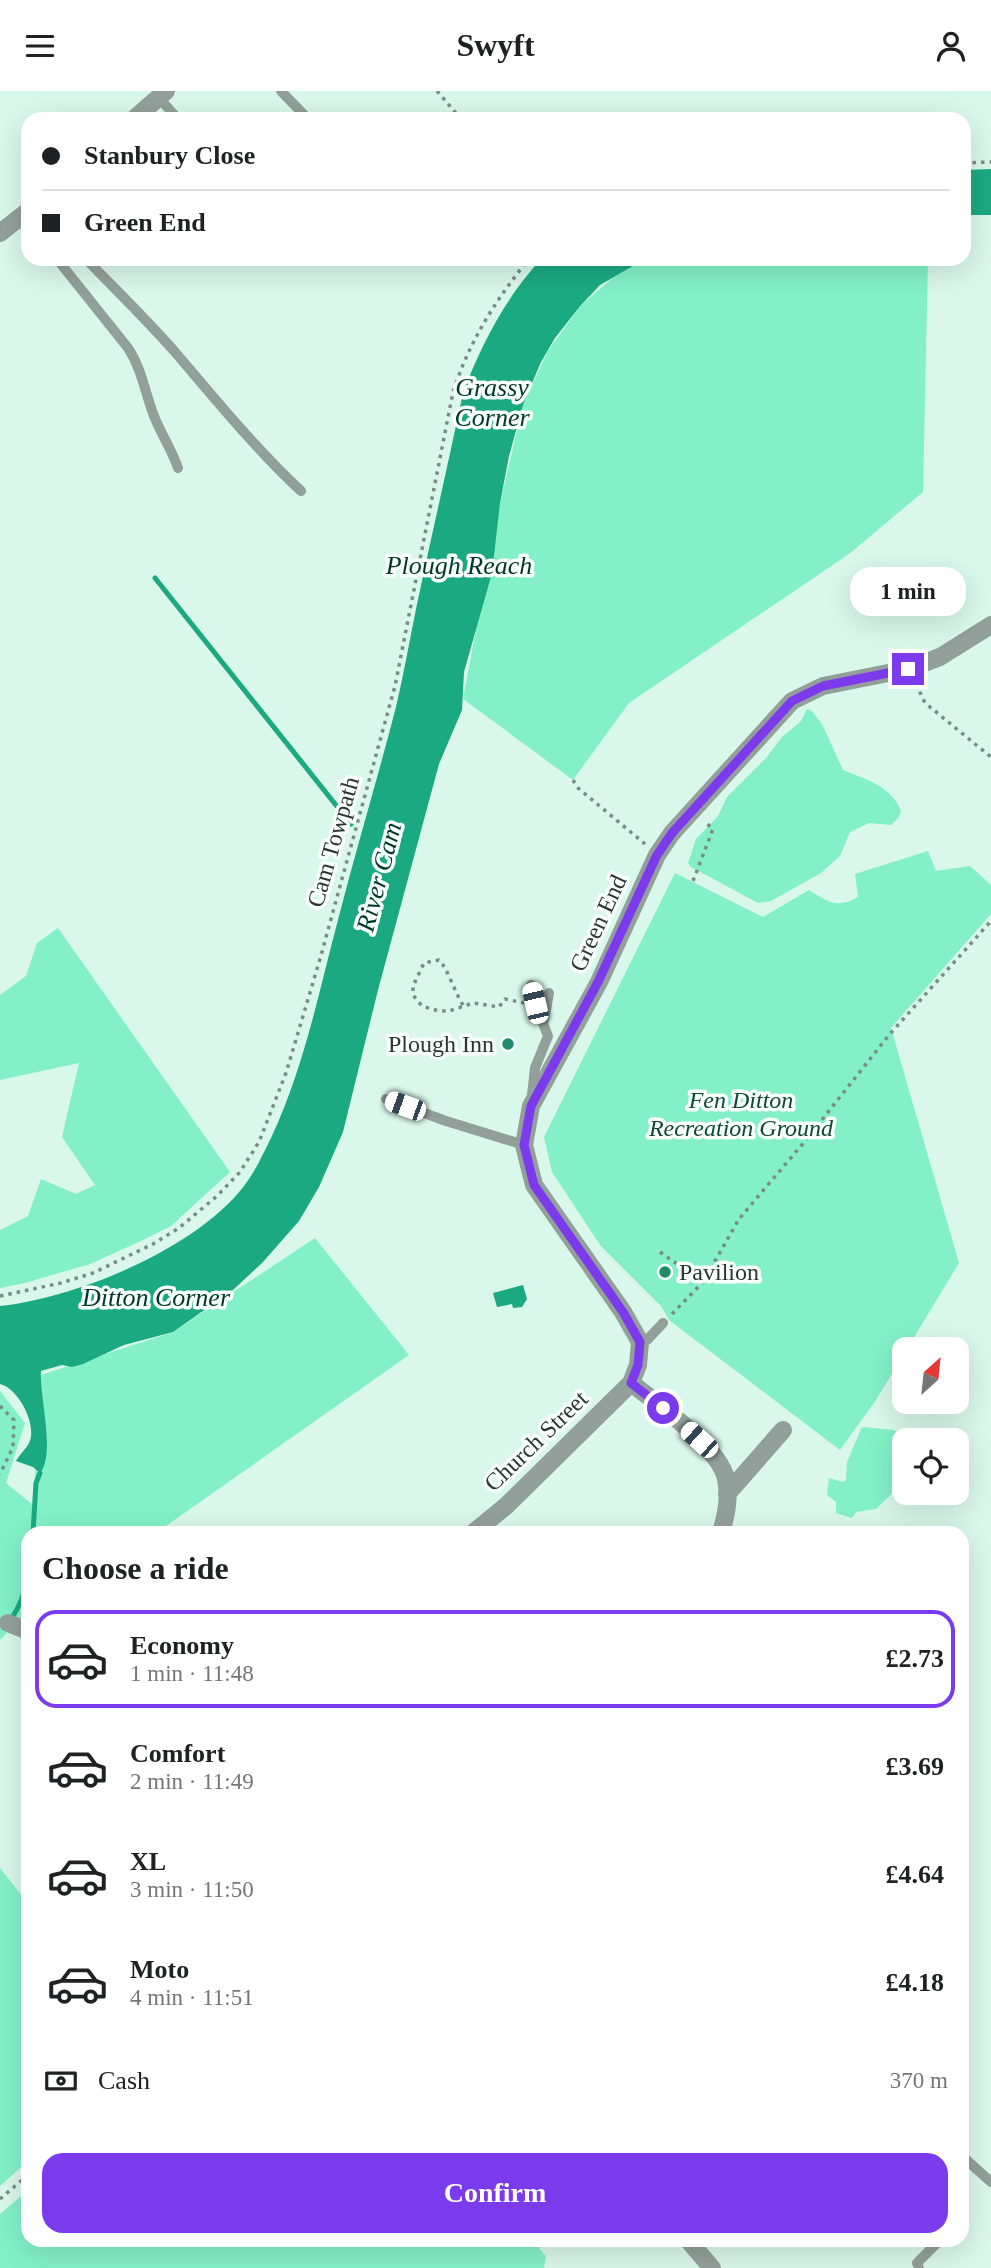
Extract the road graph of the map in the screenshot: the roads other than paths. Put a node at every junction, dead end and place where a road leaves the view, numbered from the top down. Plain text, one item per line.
1 (281, 91) edge
2 (157, 95) edge
3 (141, 112) edge
4 (172, 112) edge
5 (301, 112) edge
6 (21, 219) edge
7 (1, 231) edge
8 (63, 266) edge
9 (93, 266) edge
10 (178, 468) dead end
11 (301, 491) dead end
12 (991, 625) edge
13 (531, 985) dead end
14 (549, 993) dead end
15 (544, 1021) junction
16 (386, 1099) dead end
17 (531, 1106) junction
18 (524, 1145) junction
19 (663, 1323) road end
20 (640, 1342) junction
21 (631, 1383) junction
22 (783, 1430) dead end
23 (727, 1494) junction
24 (482, 1526) edge
25 (723, 1526) edge
26 (8, 1623) dead end
27 (21, 1628) edge
28 (969, 2163) edge
29 (991, 2182) edge
30 (694, 2247) edge
31 (933, 2247) edge
32 (712, 2268) edge
33 (919, 2268) edge

1 - 5 lane
2 - 3 street
2 - 4 lane
6 - 7 street
8 - 10 lane
9 - 11 lane
12 - 17 street, Green End
13 - 15 lane
14 - 15 lane
15 - 17 lane
16 - 18 lane
17 - 18 street, Green End
18 - 20 street, Green End
19 - 20 lane
20 - 21 street
21 - 23 street
21 - 24 street, Church Street
22 - 23 street
23 - 25 street
26 - 27 street
28 - 29 lane
30 - 32 street
31 - 33 lane

